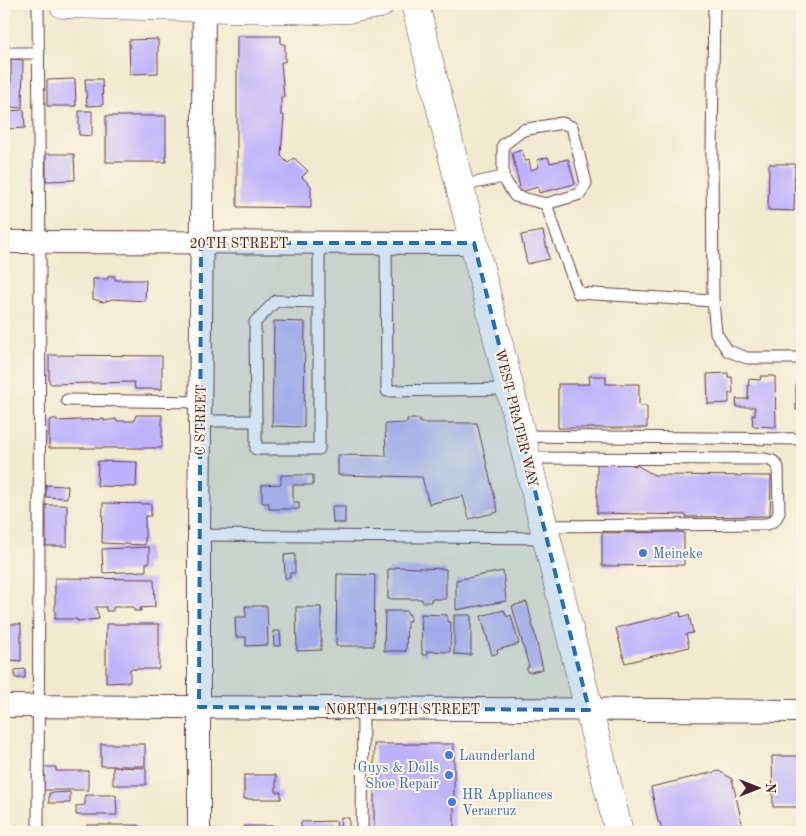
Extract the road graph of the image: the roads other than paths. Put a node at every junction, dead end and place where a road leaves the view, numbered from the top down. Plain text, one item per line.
1 (38, 4) edge
2 (63, 4) edge
3 (68, 4) edge
4 (380, 4) edge
5 (414, 4) edge
6 (714, 4) edge
7 (232, 6) edge
8 (204, 8) junction
9 (4, 53) edge
10 (39, 53) junction
11 (503, 177) junction
12 (460, 186) junction
13 (546, 204) junction
14 (4, 242) edge
15 (40, 243) junction
16 (201, 243) junction
17 (319, 243) junction
18 (386, 243) junction
19 (474, 244) junction
20 (713, 300) junction
21 (319, 302) junction
22 (802, 358) edge
23 (510, 389) junction
24 (67, 400) dead end
25 (200, 412) junction
26 (256, 421) junction
27 (802, 439) edge
28 (524, 447) junction
29 (545, 532) junction
30 (199, 535) junction
31 (4, 706) edge
32 (39, 706) junction
33 (200, 707) junction
34 (363, 709) junction
35 (589, 710) junction
36 (802, 711) edge
37 (38, 832) edge
38 (199, 832) edge
39 (362, 832) edge
40 (619, 832) edge

1 - 10 lane
2 - 3 main road
3 - 8 main road
4 - 7 main road
5 - 12 main road, WEST PRATER WAY
6 - 20 lane
7 - 8 main road
8 - 16 street, C STREET
9 - 10 lane
10 - 15 lane
11 - 12 lane
11 - 13 lane
11 - 13 lane
12 - 19 main road, WEST PRATER WAY
13 - 20 lane
14 - 15 street, 20TH STREET
15 - 16 street, 20TH STREET
15 - 32 lane
16 - 17 street, 20TH STREET
16 - 25 street, C STREET
17 - 18 street, 20TH STREET
17 - 21 lane
18 - 19 street, 20TH STREET
18 - 23 lane
19 - 23 main road, WEST PRATER WAY
20 - 22 lane
21 - 26 lane
21 - 26 lane
23 - 28 main road, WEST PRATER WAY
24 - 25 lane
25 - 26 lane
25 - 30 street, C STREET
27 - 28 lane
28 - 29 main road, WEST PRATER WAY
28 - 29 lane
29 - 30 lane
29 - 35 main road, WEST PRATER WAY
30 - 33 street, C STREET
31 - 32 street, NORTH 19TH STREET
32 - 33 street, NORTH 19TH STREET
32 - 37 lane
33 - 34 street, NORTH 19TH STREET
33 - 38 street, C STREET
34 - 35 street, NORTH 19TH STREET
34 - 39 lane
35 - 36 street, NORTH 19TH STREET
35 - 40 main road, WEST PRATER WAY

